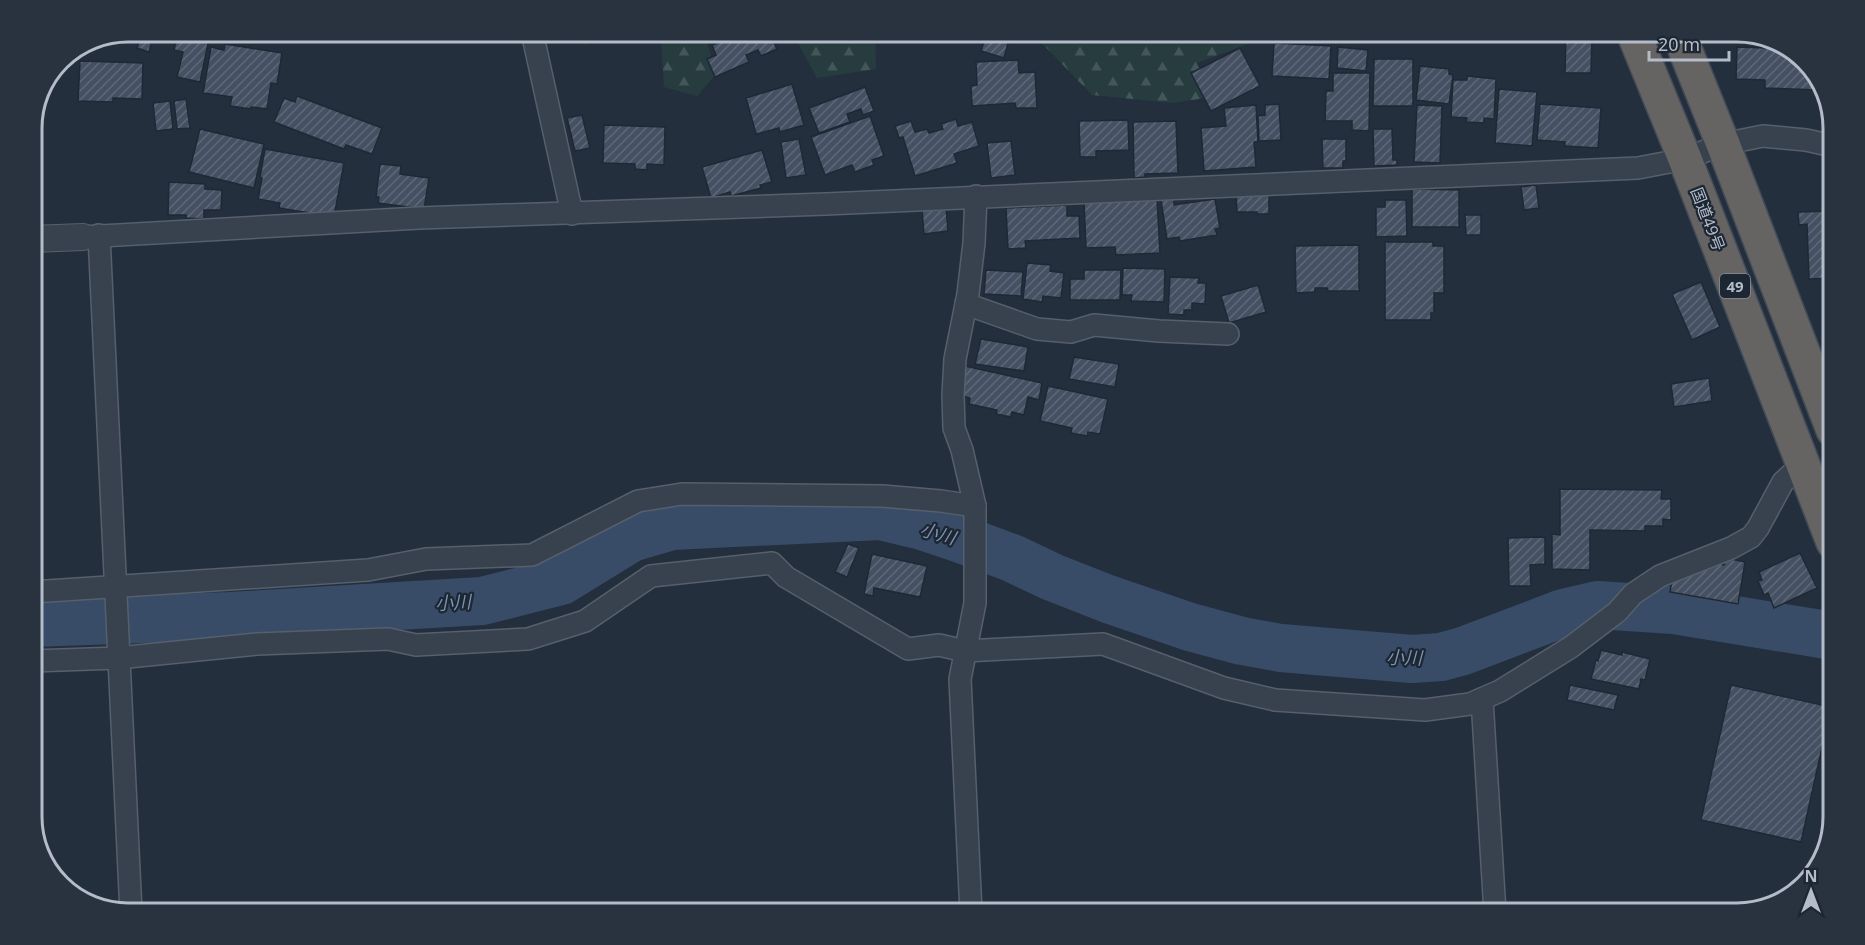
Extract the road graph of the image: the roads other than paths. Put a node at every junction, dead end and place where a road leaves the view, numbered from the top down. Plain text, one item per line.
1 (534, 42) edge
2 (1637, 42) edge
3 (1682, 42) edge
4 (1723, 144) junction
5 (1823, 144) edge
6 (1685, 159) junction
7 (976, 196) junction
8 (572, 214) junction
9 (91, 236) junction
10 (42, 238) edge
11 (966, 304) junction
12 (1228, 334) dead end
13 (1823, 404) edge
14 (1804, 463) junction
15 (975, 506) junction
16 (1823, 515) edge
17 (115, 588) junction
18 (42, 592) edge
19 (965, 651) junction
20 (118, 658) junction
21 (42, 661) edge
22 (1482, 699) junction
23 (130, 903) edge
24 (970, 903) edge
25 (1494, 903) edge

1 - 8 street
2 - 6 highway, 国道49号 / 49
3 - 4 highway, 49
4 - 5 street
4 - 6 street
4 - 13 highway, 49
6 - 7 street
6 - 14 highway, 国道49号 / 49
7 - 8 street
7 - 11 street
8 - 9 street
9 - 10 street
9 - 17 street
11 - 12 street
11 - 15 street
14 - 16 highway, 国道49号 / 49
14 - 22 street
15 - 17 street
15 - 19 street
17 - 18 street
17 - 20 street
19 - 20 street
19 - 22 street
19 - 24 street
20 - 21 street
20 - 23 street
22 - 25 street

